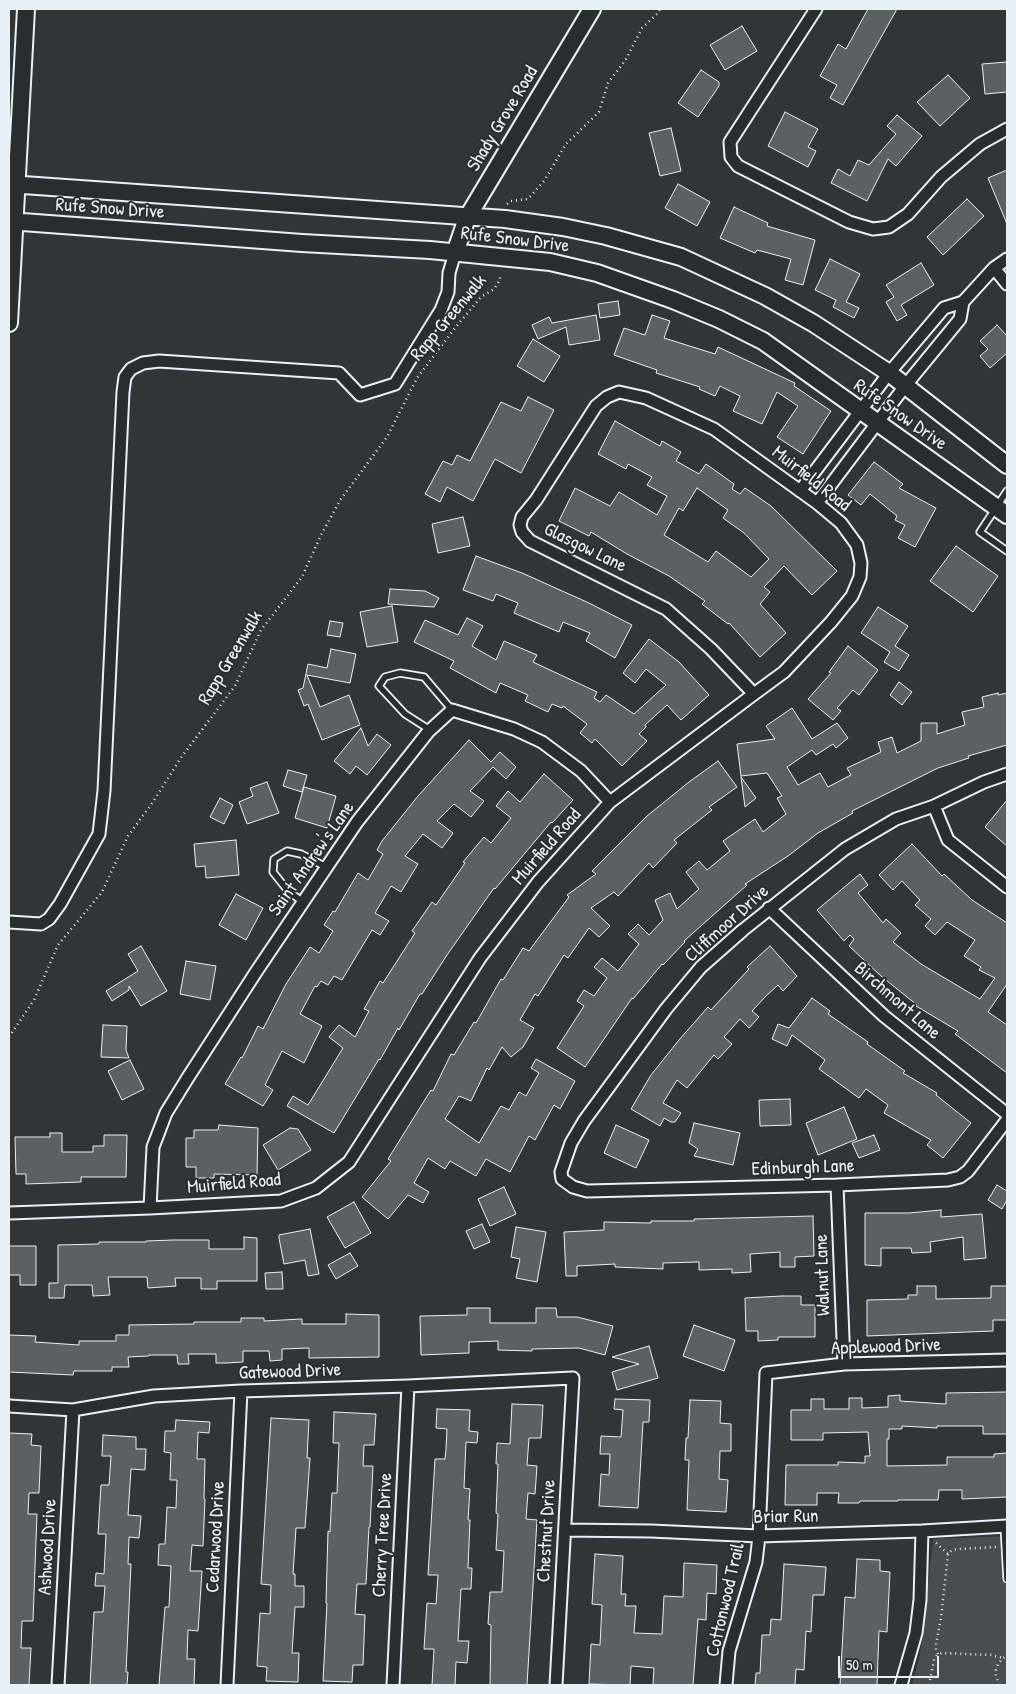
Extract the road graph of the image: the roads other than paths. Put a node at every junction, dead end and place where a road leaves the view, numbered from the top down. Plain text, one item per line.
1 (26, 9) edge
2 (592, 9) edge
3 (816, 9) edge
4 (1007, 129) edge
5 (13, 184) edge
6 (467, 218) junction
7 (11, 221) edge
8 (454, 253) junction
9 (1007, 259) edge
10 (994, 268) junction
11 (1007, 284) edge
12 (963, 302) junction
13 (9, 323) edge
14 (889, 373) junction
15 (905, 386) junction
16 (632, 394) joint
17 (861, 411) junction
18 (876, 422) junction
19 (1007, 465) edge
20 (800, 491) junction
21 (1007, 491) edge
22 (816, 503) junction
23 (1002, 511) edge
24 (1007, 551) edge
25 (754, 694) junction
26 (452, 710) junction
27 (430, 730) junction
28 (1007, 774) edge
29 (610, 802) junction
30 (934, 806) junction
31 (326, 867) junction
32 (1007, 887) edge
33 (303, 902) junction
34 (769, 908) junction
35 (9, 922) edge
36 (1007, 1114) edge
37 (1007, 1120) edge
38 (838, 1185) junction
39 (572, 1187) joint
40 (150, 1208) junction
41 (9, 1213) edge
42 (1007, 1360) edge
43 (844, 1364) junction
44 (766, 1373) joint
45 (574, 1378) joint
46 (408, 1386) junction
47 (241, 1391) junction
48 (9, 1406) edge
49 (73, 1410) junction
50 (1006, 1526) edge
51 (565, 1530) junction
52 (922, 1531) junction
53 (759, 1536) junction
54 (1007, 1579) edge
55 (58, 1685) edge
56 (227, 1685) edge
57 (393, 1685) edge
58 (556, 1685) edge
59 (726, 1685) edge
60 (901, 1685) edge

1 - 5 main road
2 - 6 main road, Shady Grove Road
3 - 4 street
5 - 6 main road, Rufe Snow Drive
5 - 7 main road
6 - 8 main road, Shady Grove Road
6 - 14 main road, Rufe Snow Drive
7 - 8 main road, Rufe Snow Drive
7 - 13 main road
8 - 17 main road, Rufe Snow Drive
8 - 35 street
9 - 10 street
10 - 11 street
10 - 12 street
12 - 14 street
12 - 15 street
14 - 15 main road, Rufe Snow Drive
14 - 17 street
15 - 18 street
15 - 19 main road, Rufe Snow Drive
16 - 20 street, Muirfield Road
16 - 25 street, Glasgow Lane
17 - 18 main road, Rufe Snow Drive
17 - 20 street
18 - 22 street
18 - 23 main road, Rufe Snow Drive
20 - 22 street, Muirfield Road
21 - 23 lane
22 - 25 street, Muirfield Road
23 - 24 lane
25 - 29 street, Muirfield Road
26 - 27 street, Saint Andrew's Lane
26 - 27 lane
26 - 29 street
27 - 31 street, Saint Andrew's Lane
28 - 30 street, Cliffmoor Drive
29 - 40 street, Muirfield Road
30 - 32 street
30 - 34 street, Cliffmoor Drive
31 - 33 street, Saint Andrew's Lane
31 - 33 lane
33 - 40 street, Saint Andrew's Lane
34 - 36 street, Birchmont Lane
34 - 39 street, Cliffmoor Drive
37 - 38 street, Edinburgh Lane
38 - 39 street, Edinburgh Lane
38 - 43 street, Walnut Lane
40 - 41 street, Muirfield Road
42 - 43 street, Applewood Drive
43 - 44 street, Applewood Drive
44 - 53 street, Cottonwood Trail
45 - 46 street, Gatewood Drive
45 - 51 street, Chestnut Drive
46 - 47 street, Gatewood Drive
46 - 57 street, Cherry Tree Drive
47 - 49 street, Gatewood Drive
47 - 56 street, Cedarwood Drive
48 - 49 street, Gatewood Drive
49 - 55 street, Ashwood Drive
50 - 52 street, Briar Run
50 - 54 lane
51 - 53 street, Briar Run
51 - 58 street, Chestnut Drive
52 - 53 street, Briar Run
52 - 60 street
53 - 59 street, Cottonwood Trail

